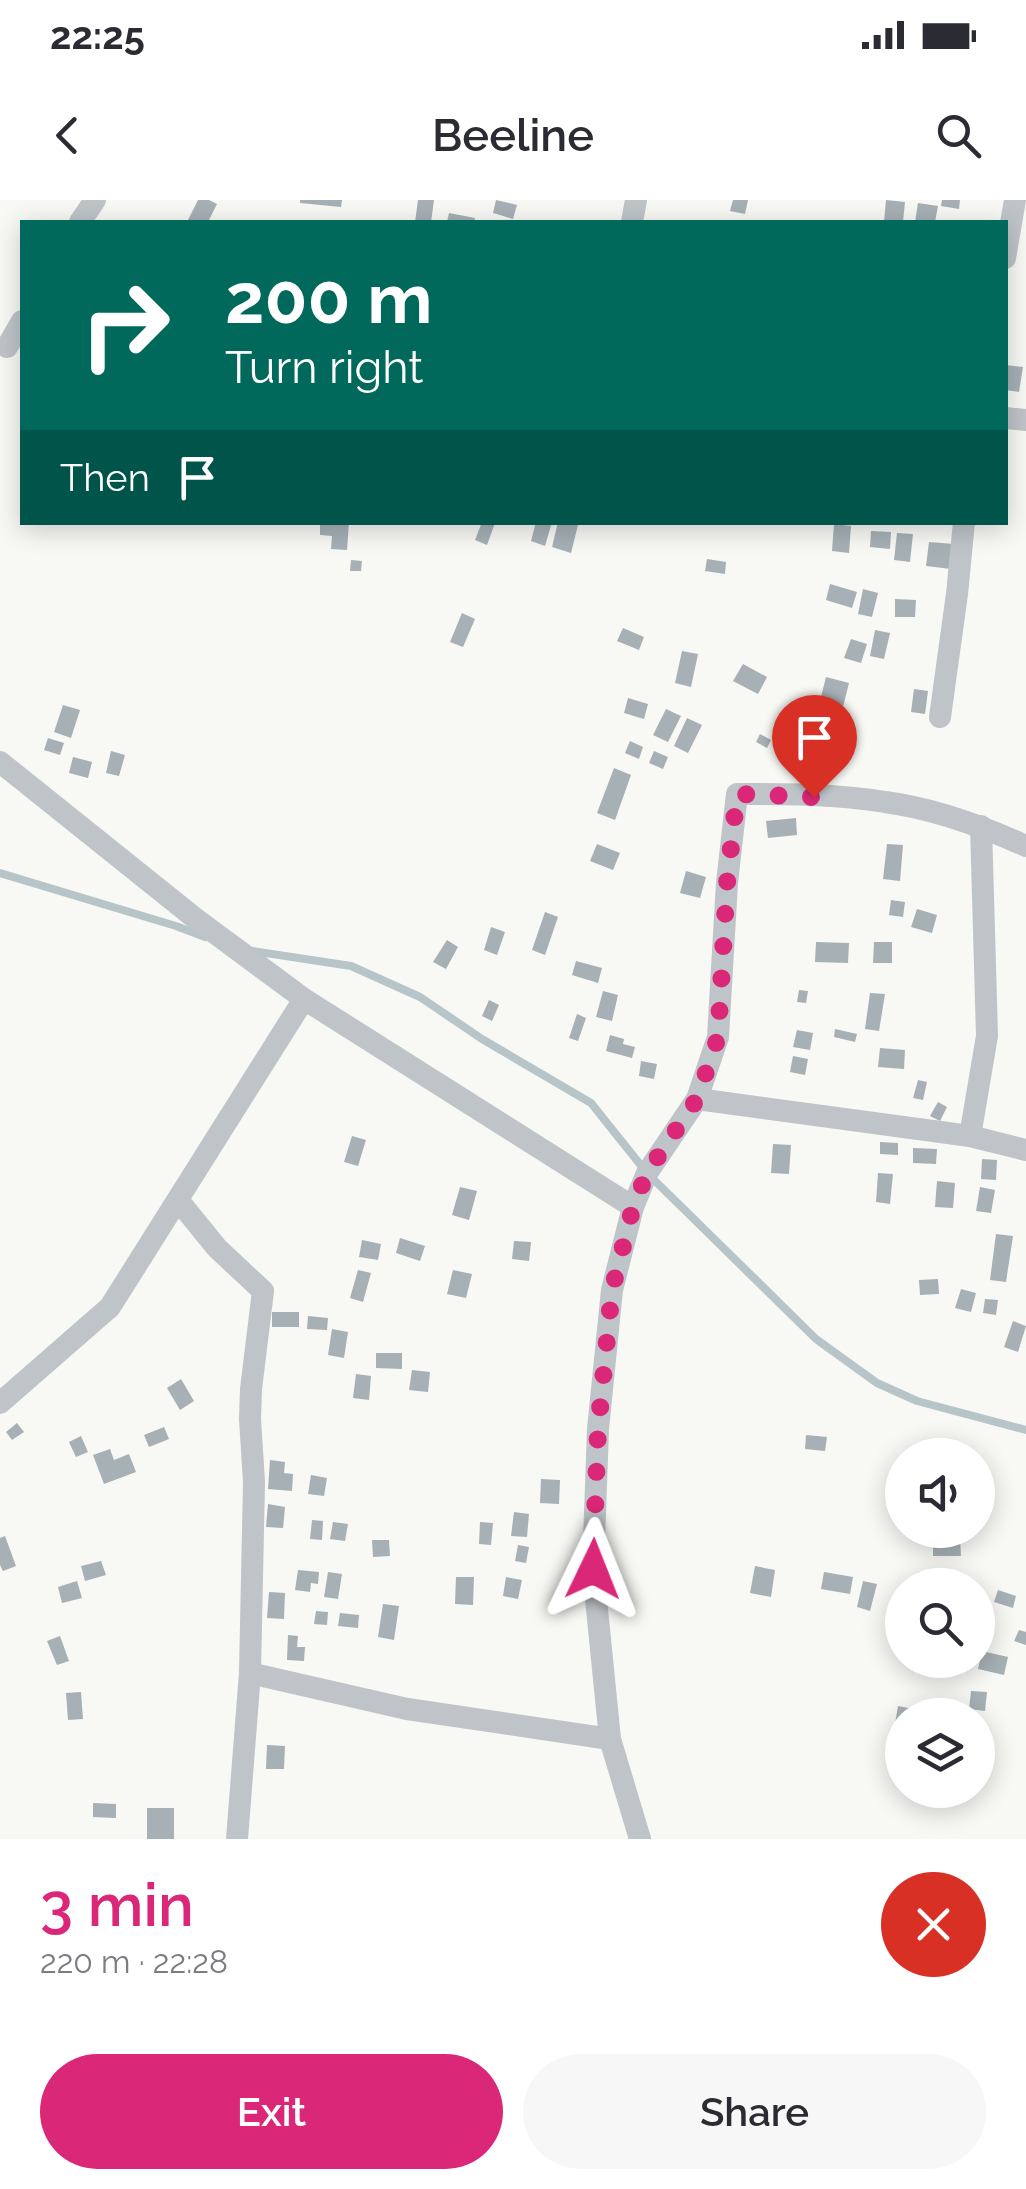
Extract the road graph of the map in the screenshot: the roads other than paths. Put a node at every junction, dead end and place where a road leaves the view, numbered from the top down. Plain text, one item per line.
1 (1015, 200) edge
2 (1008, 241) edge
3 (20, 324) edge
4 (7, 347) dead end
5 (964, 525) edge
6 (940, 717) dead end
7 (0, 762) edge
8 (981, 826) junction
9 (1026, 846) edge
10 (304, 999) junction
11 (697, 1099) junction
12 (970, 1136) junction
13 (1026, 1150) edge
14 (178, 1200) junction
15 (633, 1207) junction
16 (0, 1403) edge
17 (250, 1673) junction
18 (610, 1739) junction
19 (237, 1839) edge
20 (640, 1839) edge

1 - 2 street
3 - 4 street
5 - 6 street
7 - 10 street
8 - 9 street
8 - 11 street
8 - 12 street
10 - 14 street
10 - 15 street
11 - 12 street
11 - 15 street
12 - 13 street
14 - 16 street
14 - 17 street
15 - 18 street
17 - 18 street
17 - 19 street
18 - 20 street

